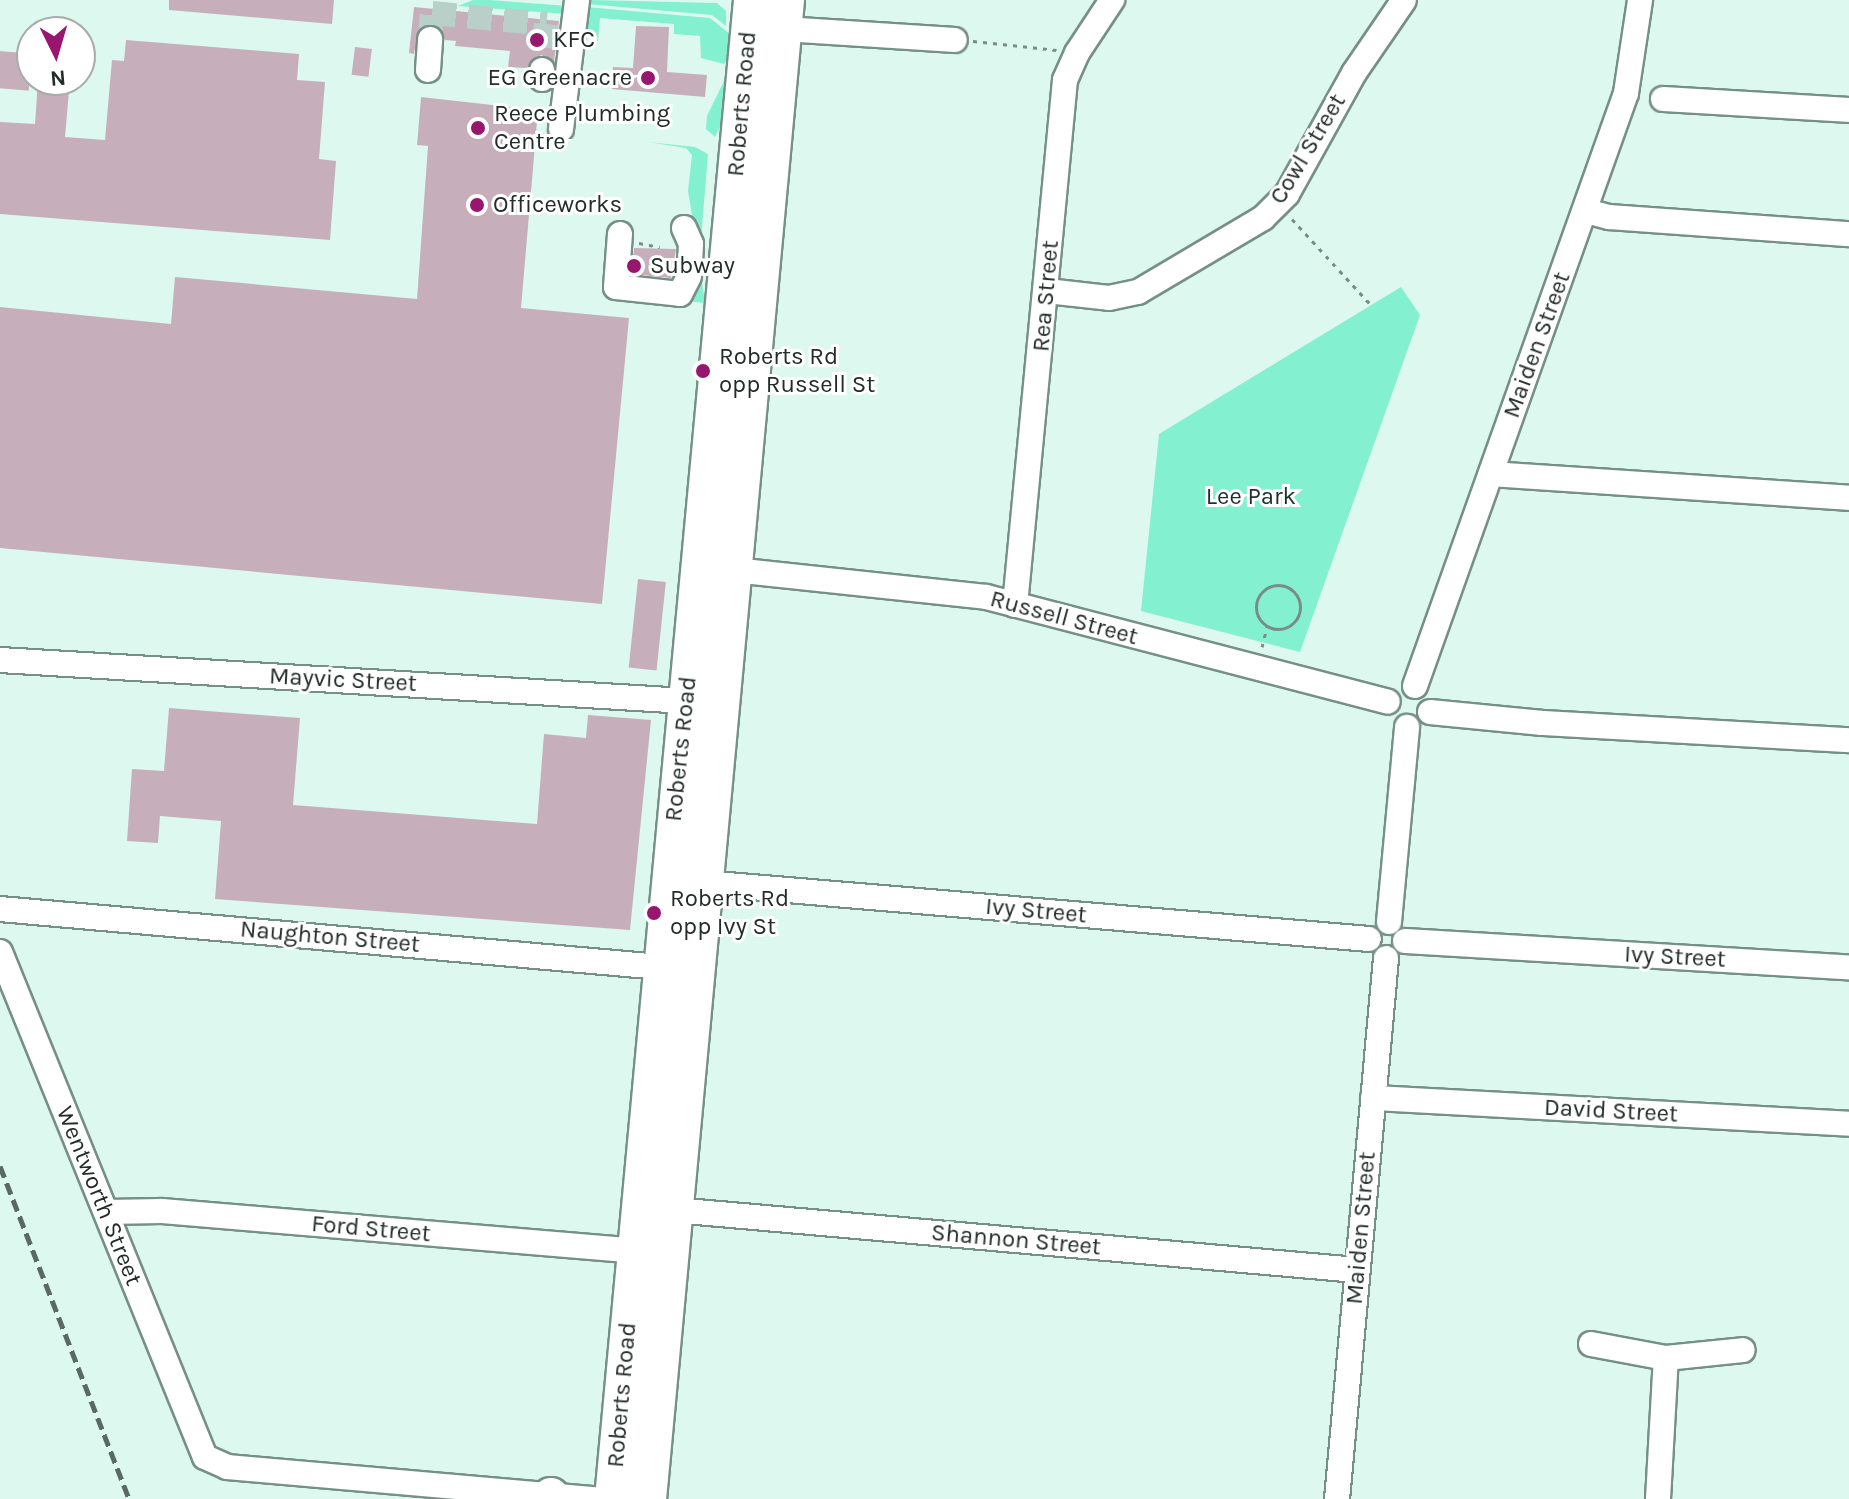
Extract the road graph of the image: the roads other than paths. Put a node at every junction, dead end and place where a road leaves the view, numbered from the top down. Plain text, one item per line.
1 (577, 0) edge
2 (752, 0) edge
3 (1112, 0) edge
4 (1404, 0) edge
5 (1640, 0) edge
6 (785, 14) edge
7 (430, 39) tunnel mouth
8 (955, 40) road end
9 (428, 70) dead end
10 (1663, 99) dead end
11 (1849, 110) edge
12 (561, 129) dead end
13 (1586, 211) junction
14 (684, 228) dead end
15 (626, 234) road end
16 (1849, 234) edge
17 (1047, 291) junction
18 (1491, 474) junction
19 (1849, 498) edge
20 (734, 570) junction
21 (1015, 605) junction
22 (0, 660) edge
23 (1415, 686) junction
24 (686, 701) junction
25 (1388, 702) junction
26 (1430, 712) junction
27 (1407, 727) junction
28 (1849, 740) edge
29 (704, 883) junction
30 (0, 909) edge
31 (1389, 922) junction
32 (1369, 939) junction
33 (1405, 941) junction
34 (0, 952) edge
35 (1386, 958) junction
36 (660, 967) junction
37 (1849, 967) edge
38 (1373, 1098) junction
39 (1849, 1124) edge
40 (674, 1210) junction
41 (106, 1212) junction
42 (635, 1251) junction
43 (1357, 1270) junction
44 (1591, 1344) dead end
45 (1743, 1350) dead end
46 (1666, 1358) junction
47 (474, 1494) edge
48 (552, 1497) edge
49 (595, 1499) edge
50 (613, 1499) edge
51 (648, 1499) edge
52 (1337, 1499) edge
53 (1658, 1499) edge

1 - 12 street
2 - 24 highway, Roberts Road
3 - 17 street, Rea Street
4 - 17 street, Cowl Street
5 - 13 street, Maiden Street
6 - 8 street
6 - 20 highway, Roberts Road
7 - 9 street
10 - 11 street
13 - 16 street
13 - 18 street, Maiden Street
14 - 15 street
17 - 21 street, Rea Street
18 - 19 street
18 - 23 street, Maiden Street
20 - 21 street, Russell Street
20 - 29 highway, Roberts Road
21 - 25 street, Russell Street
22 - 24 street, Mayvic Street
23 - 25 street
23 - 26 street
24 - 36 highway, Roberts Road
25 - 27 street
26 - 27 street
26 - 28 street
27 - 31 street
29 - 32 street, Ivy Street
29 - 40 highway, Roberts Road
30 - 36 street, Naughton Street
31 - 32 street
31 - 33 street
32 - 35 street
33 - 35 street
33 - 37 street, Ivy Street
34 - 41 street, Wentworth Street
35 - 38 street, Maiden Street
36 - 42 highway, Roberts Road
38 - 39 street, David Street
38 - 43 street, Maiden Street
40 - 43 street, Shannon Street
40 - 51 highway, Roberts Road
41 - 42 street, Ford Street
41 - 47 street, Wentworth Street
42 - 50 highway, Roberts Road
43 - 52 street, Maiden Street
44 - 46 street
45 - 46 street
46 - 53 street
47 - 48 street
48 - 49 street

